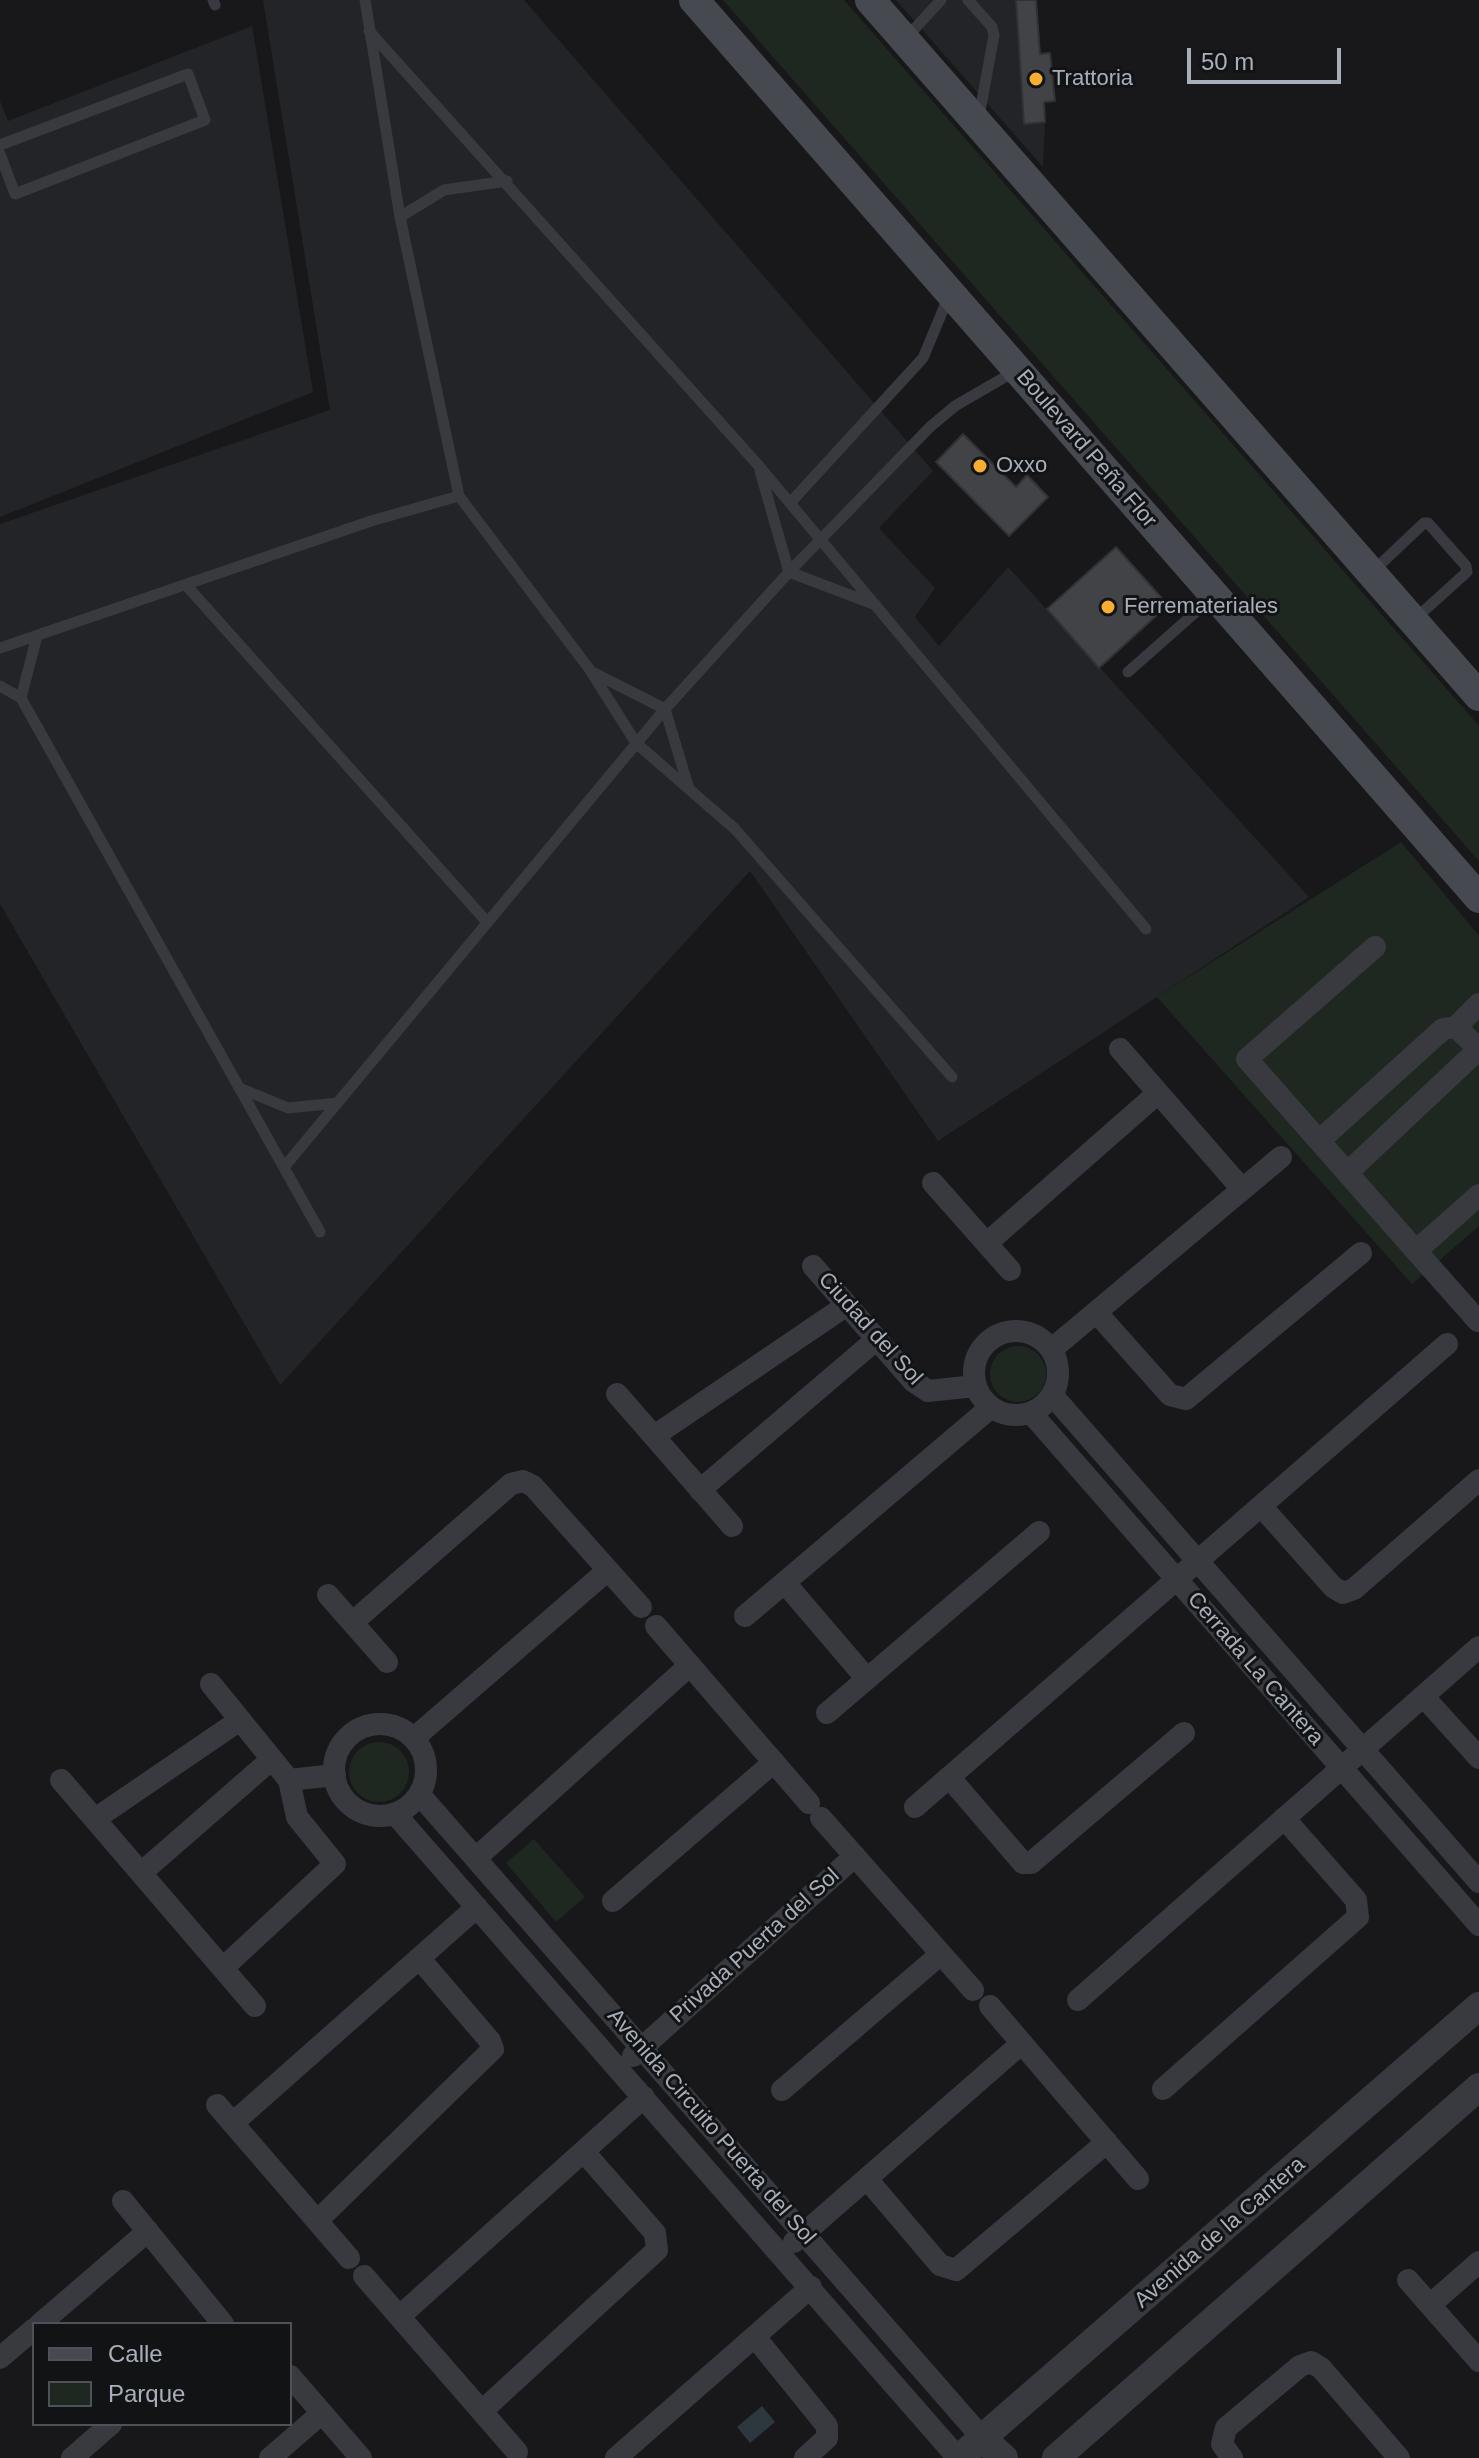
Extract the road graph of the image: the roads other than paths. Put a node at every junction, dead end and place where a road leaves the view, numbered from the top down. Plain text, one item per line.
1 (365, 0) edge
2 (694, 0) edge
3 (870, 0) edge
4 (941, 0) edge
5 (968, 0) edge
6 (369, 30) junction
7 (904, 40) junction
8 (977, 124) junction
9 (0, 145) edge
10 (0, 154) edge
11 (507, 181) junction
12 (400, 217) junction
13 (950, 293) junction
14 (1017, 370) junction
15 (759, 466) junction
16 (459, 496) junction
17 (790, 503) junction
18 (821, 539) junction
19 (789, 572) junction
20 (1371, 573) junction
21 (186, 585) junction
22 (1214, 596) junction
23 (877, 605) junction
24 (1413, 621) junction
25 (37, 636) junction
26 (0, 648) edge
27 (590, 670) junction
28 (1128, 672) dead end
29 (0, 686) edge
30 (1479, 696) edge
31 (21, 698) junction
32 (665, 709) junction
33 (636, 743) junction
34 (690, 789) junction
35 (1479, 898) edge
36 (487, 922) junction
37 (1146, 929) dead end
38 (1375, 947) dead end
39 (1479, 1004) edge
40 (1456, 1027) junction
41 (1120, 1049) dead end
42 (952, 1077) dead end
43 (241, 1089) junction
44 (1158, 1093) junction
45 (337, 1103) junction
46 (1319, 1141) junction
47 (1281, 1157) dead end
48 (285, 1166) junction
49 (1347, 1173) junction
50 (933, 1183) dead end
51 (1242, 1189) junction
52 (1479, 1195) edge
53 (320, 1232) dead end
54 (987, 1243) junction
55 (1416, 1251) junction
56 (1361, 1253) dead end
57 (813, 1266) dead end
58 (1010, 1270) dead end
59 (847, 1305) junction
60 (1096, 1312) junction
61 (1478, 1321) edge
62 (877, 1339) junction
63 (1447, 1344) dead end
64 (1052, 1349) junction
65 (975, 1386) junction
66 (617, 1394) dead end
67 (1053, 1396) junction
68 (990, 1408) junction
69 (1032, 1414) junction
70 (654, 1436) junction
71 (1479, 1480) edge
72 (700, 1490) junction
73 (1261, 1506) junction
74 (732, 1526) dead end
75 (1039, 1532) dead end
76 (1198, 1561) junction
77 (608, 1570) junction
78 (1177, 1579) junction
79 (785, 1583) junction
80 (328, 1595) dead end
81 (641, 1607) dead end
82 (745, 1616) dead end
83 (353, 1622) junction
84 (656, 1626) dead end
85 (1479, 1647) edge
86 (387, 1662) dead end
87 (690, 1665) junction
88 (867, 1679) junction
89 (211, 1684) dead end
90 (1423, 1696) junction
91 (827, 1713) dead end
92 (240, 1720) junction
93 (1184, 1733) dead end
94 (414, 1738) junction
95 (1363, 1749) junction
96 (1479, 1758) edge
97 (272, 1759) junction
98 (774, 1762) junction
99 (1342, 1768) junction
100 (335, 1775) junction
101 (949, 1777) junction
102 (61, 1780) dead end
103 (289, 1780) junction
104 (420, 1795) junction
105 (915, 1807) dead end
106 (396, 1815) junction
107 (1284, 1818) junction
108 (95, 1819) junction
109 (855, 1856) junction
110 (476, 1858) junction
111 (141, 1873) junction
112 (1479, 1882) edge
113 (613, 1901) dead end
114 (477, 1907) junction
115 (1479, 1925) edge
116 (941, 1954) junction
117 (419, 1958) junction
118 (223, 1968) junction
119 (973, 1990) dead end
120 (1078, 2000) dead end
121 (255, 2006) dead end
122 (990, 2006) dead end
123 (1479, 2006) edge
124 (1022, 2043) junction
125 (641, 2048) junction
126 (619, 2068) junction
127 (1479, 2087) edge
128 (1163, 2089) dead end
129 (782, 2090) dead end
130 (644, 2097) junction
131 (217, 2105) dead end
132 (233, 2123) junction
133 (1107, 2142) junction
134 (584, 2152) junction
135 (867, 2179) junction
136 (1138, 2179) dead end
137 (123, 2201) dead end
138 (317, 2221) junction
139 (148, 2231) junction
140 (804, 2233) junction
141 (782, 2254) junction
142 (349, 2258) dead end
143 (1479, 2262) edge
144 (364, 2276) dead end
145 (1408, 2280) dead end
146 (811, 2287) junction
147 (1430, 2305) junction
148 (400, 2316) junction
149 (42, 2322) edge
150 (221, 2322) edge
151 (32, 2331) edge
152 (755, 2337) junction
153 (0, 2358) edge
154 (1479, 2361) edge
155 (292, 2378) edge
156 (482, 2411) junction
157 (322, 2413) junction
158 (109, 2426) edge
159 (994, 2449) edge
160 (517, 2452) dead end
161 (72, 2458) edge
162 (270, 2458) edge
163 (361, 2458) edge
164 (616, 2458) edge
165 (805, 2458) edge
166 (958, 2458) edge
167 (1056, 2458) edge
168 (1232, 2458) edge
169 (1399, 2458) edge

1 - 6 lane
2 - 13 main road, Boulevard Peña Flor
3 - 7 main road
4 - 7 lane
5 - 8 lane
6 - 11 lane
6 - 12 lane
7 - 8 main road
8 - 20 main road
9 - 10 lane
11 - 12 lane
11 - 15 lane
12 - 16 lane
13 - 14 main road, Boulevard Peña Flor
13 - 17 lane
14 - 18 lane
14 - 22 main road, Boulevard Peña Flor
15 - 17 lane
15 - 19 lane
16 - 21 lane
16 - 27 lane
17 - 18 lane
18 - 19 lane
18 - 23 lane
19 - 23 lane
19 - 32 lane
20 - 24 main road
20 - 24 lane
21 - 25 lane
21 - 36 lane
22 - 28 lane
22 - 35 main road, Boulevard Peña Flor
23 - 37 lane
24 - 30 main road
25 - 26 lane
25 - 31 lane
27 - 32 lane
27 - 33 lane
29 - 31 lane
31 - 43 lane
32 - 33 lane
32 - 34 lane
33 - 34 lane
33 - 36 lane
34 - 42 lane
36 - 45 lane
38 - 46 street
39 - 40 street
40 - 46 street
40 - 49 street
41 - 44 street
43 - 45 lane
43 - 48 lane
44 - 51 street
44 - 54 street
45 - 48 lane
46 - 49 street
47 - 51 street
48 - 53 lane
49 - 55 street
50 - 54 street
51 - 60 street
52 - 55 street
54 - 58 street
55 - 61 street
56 - 60 street
57 - 59 street, Ciudad del Sol
59 - 62 street, Ciudad del Sol
59 - 70 street
60 - 64 street
62 - 65 street, Ciudad del Sol
62 - 72 street
63 - 73 street
64 - 65 street
64 - 67 street
65 - 68 street
66 - 70 street
67 - 69 street
67 - 76 street, Cerrada La Cantera
68 - 69 street
68 - 79 street
69 - 78 street, Cerrada La Cantera
70 - 72 street
71 - 73 street
72 - 74 street
73 - 76 street
75 - 88 street
76 - 78 street
76 - 95 street, Cerrada La Cantera
77 - 81 street
77 - 83 street
77 - 94 street
78 - 99 street, Cerrada La Cantera
78 - 101 street
79 - 82 street
79 - 88 street
80 - 83 street
83 - 86 street
84 - 87 street, Privada Puerta del Sol
85 - 90 street
87 - 98 street, Privada Puerta del Sol
87 - 110 street
88 - 91 street
89 - 92 street
90 - 95 street
90 - 96 street
92 - 97 street
92 - 108 street
93 - 101 street
94 - 100 street
94 - 104 street
95 - 99 street
95 - 112 street, Cerrada La Cantera
97 - 103 street
97 - 111 street
98 - 109 street, Privada Puerta del Sol
98 - 113 street
99 - 107 street
99 - 115 street, Cerrada La Cantera
100 - 103 street
100 - 106 street
101 - 105 street
102 - 108 street
103 - 118 street
104 - 106 street
104 - 110 street, Avenida Circuito Puerta del Sol
106 - 114 street, Avenida Circuito Puerta del Sol
107 - 120 street
107 - 128 street
108 - 111 street
109 - 116 street, Privada Puerta del Sol
109 - 125 street, Privada Puerta del Sol
110 - 125 street, Avenida Circuito Puerta del Sol
111 - 118 street
114 - 117 street
114 - 126 street, Avenida Circuito Puerta del Sol
116 - 119 street, Privada Puerta del Sol
116 - 129 street
117 - 132 street
117 - 138 street
118 - 121 street
122 - 124 street
123 - 159 street, Avenida de la Cantera
124 - 133 street
124 - 135 street
125 - 126 street, Privada Puerta del Sol
125 - 140 street, Avenida Circuito Puerta del Sol
126 - 130 street, Avenida Circuito Puerta del Sol
127 - 167 street
130 - 134 street
130 - 141 street, Avenida Circuito Puerta del Sol
131 - 132 street
132 - 138 street
133 - 135 street
133 - 136 street
134 - 148 street
134 - 156 street
135 - 140 street
137 - 139 street
138 - 142 street
139 - 149 street
139 - 150 street
140 - 141 street
140 - 159 street, Avenida Circuito Puerta del Sol
141 - 146 street, Avenida Circuito Puerta del Sol
143 - 147 street
144 - 148 street
145 - 147 street
146 - 152 street
146 - 166 street, Avenida Circuito Puerta del Sol
147 - 154 street
148 - 156 street
151 - 153 street
152 - 164 street
152 - 165 street
155 - 157 street
156 - 160 street
157 - 162 street
157 - 163 street
158 - 161 street
159 - 166 street, Avenida de la Cantera
168 - 169 street

